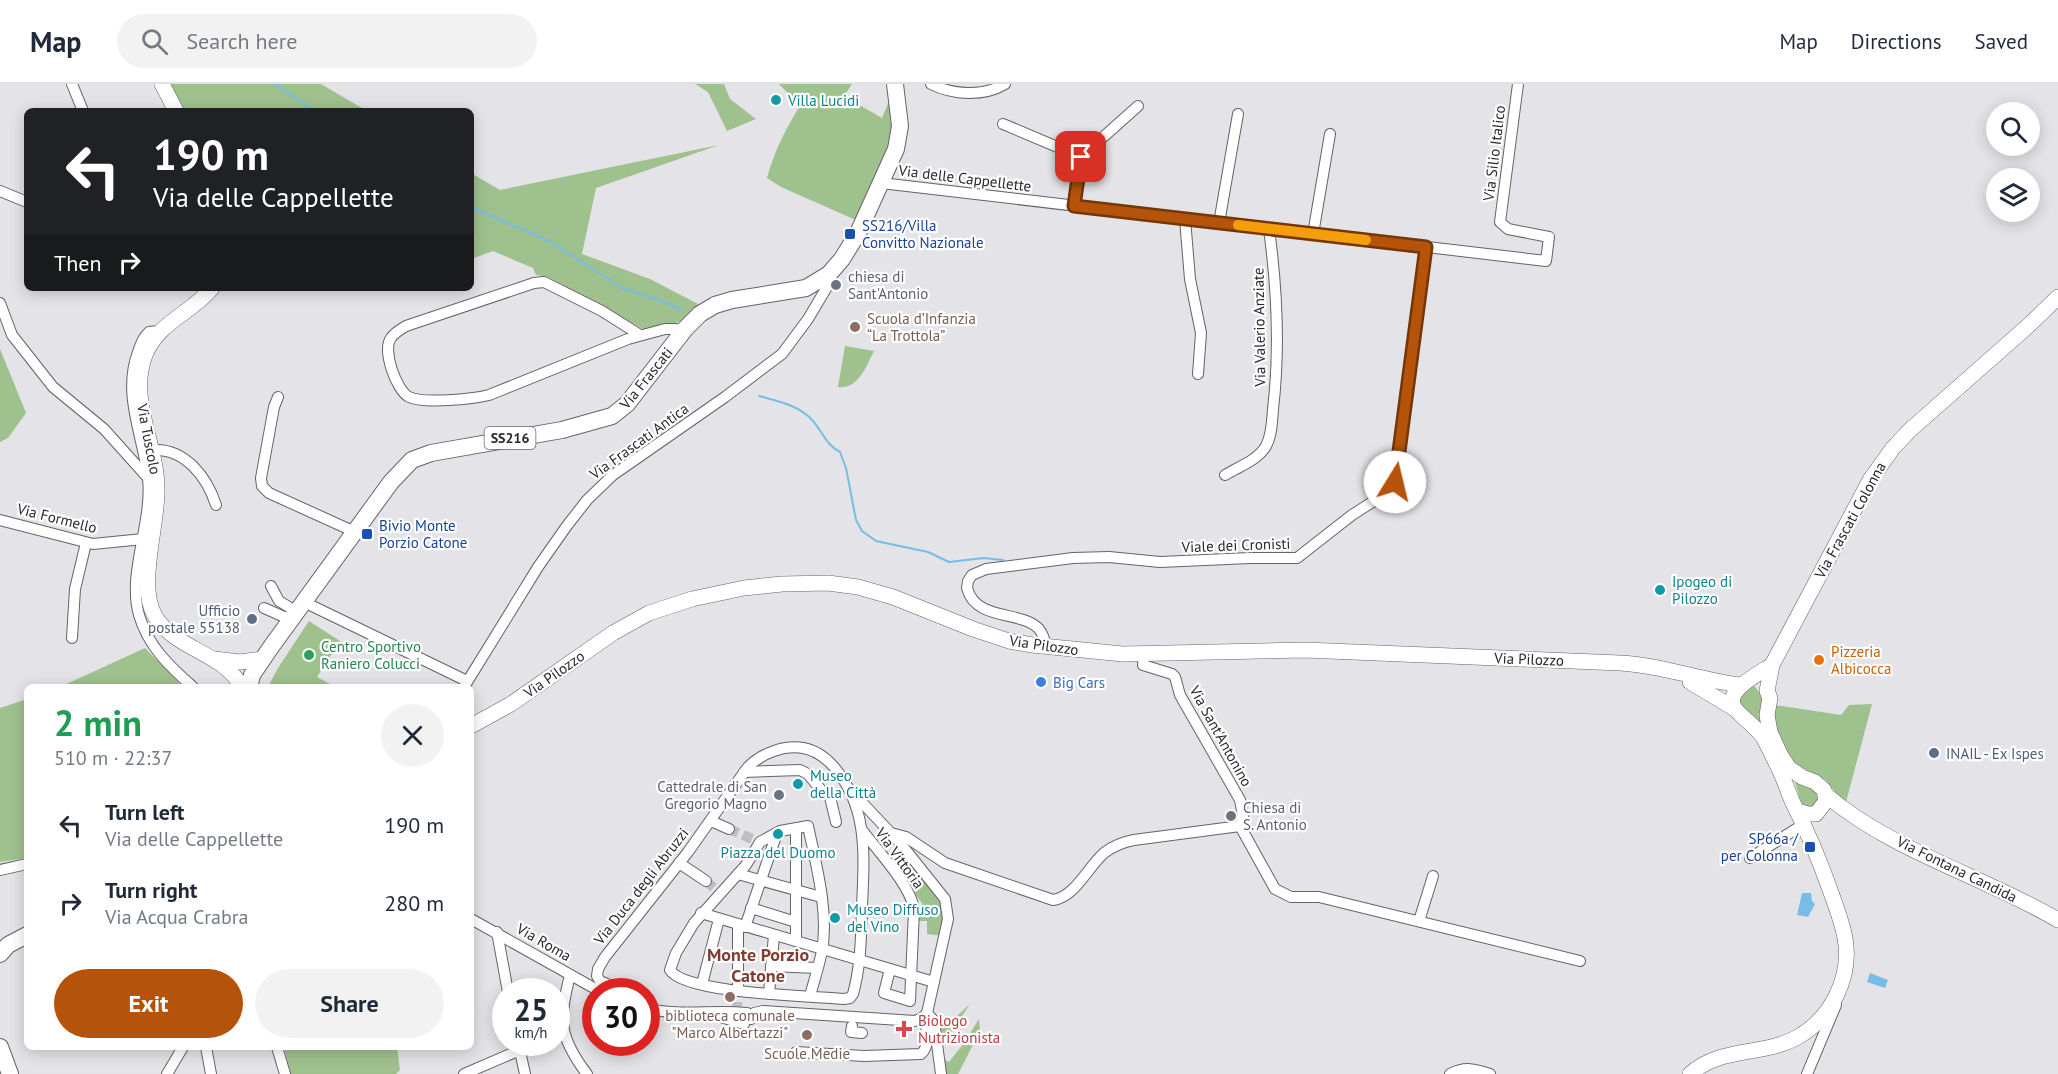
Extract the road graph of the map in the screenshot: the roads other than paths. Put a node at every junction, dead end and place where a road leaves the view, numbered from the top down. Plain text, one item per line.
1 (72, 84) edge
2 (162, 84) edge
3 (895, 84) edge
4 (931, 84) edge
5 (1005, 84) edge
6 (1518, 84) edge
7 (1138, 106) dead end
8 (82, 108) edge
9 (174, 108) edge
10 (1238, 114) dead end
11 (1003, 124) dead end
12 (1330, 134) dead end
13 (1081, 157) junction
14 (881, 183) junction
15 (0, 191) edge
16 (24, 201) edge
17 (1074, 206) junction
18 (1185, 219) junction
19 (1219, 223) junction
20 (1269, 229) junction
21 (1313, 234) junction
22 (1426, 247) junction
23 (1546, 261) joint
24 (833, 271) junction
25 (210, 291) edge
26 (2058, 297) edge
27 (0, 303) edge
28 (160, 331) junction
29 (682, 332) junction
30 (640, 335) junction
31 (1198, 374) dead end
32 (278, 397) dead end
33 (153, 450) junction
34 (1225, 474) dead end
35 (148, 478) junction
36 (216, 505) dead end
37 (0, 520) edge
38 (355, 532) junction
39 (143, 540) junction
40 (86, 543) junction
41 (271, 586) dead end
42 (264, 608) dead end
43 (297, 611) junction
44 (72, 638) dead end
45 (1046, 647) junction
46 (1144, 655) junction
47 (262, 659) junction
48 (214, 660) junction
49 (1772, 665) junction
50 (1663, 668) junction
51 (1745, 683) junction
52 (190, 684) edge
53 (240, 684) edge
54 (250, 684) edge
55 (466, 684) edge
56 (1767, 691) junction
57 (1735, 709) junction
58 (474, 724) edge
59 (744, 772) junction
60 (851, 790) junction
61 (1826, 795) junction
62 (1818, 812) junction
63 (1801, 818) junction
64 (1855, 818) junction
65 (711, 821) junction
66 (836, 822) dead end
67 (1240, 826) junction
68 (729, 829) tunnel mouth
69 (796, 829) junction
70 (862, 830) junction
71 (777, 832) junction
72 (891, 832) junction
73 (1815, 849) junction
74 (1750, 858) dead end
75 (680, 863) junction
76 (24, 865) edge
77 (0, 870) edge
78 (738, 874) junction
79 (1433, 876) dead end
80 (761, 880) junction
81 (706, 881) tunnel mouth
82 (795, 890) junction
83 (821, 897) junction
84 (751, 908) junction
85 (701, 913) junction
86 (719, 919) junction
87 (474, 920) edge
88 (2058, 920) edge
89 (1419, 921) junction
90 (796, 922) junction
91 (742, 926) junction
92 (497, 932) junction
93 (24, 936) edge
94 (776, 936) junction
95 (796, 941) junction
96 (822, 949) junction
97 (0, 954) edge
98 (861, 960) junction
99 (1580, 961) dead end
100 (771, 966) junction
101 (817, 968) junction
102 (890, 969) junction
103 (570, 975) junction
104 (911, 975) junction
105 (505, 978) edge
106 (598, 978) edge
107 (582, 982) edge
108 (934, 982) junction
109 (702, 984) junction
110 (1841, 987) junction
111 (738, 992) junction
112 (769, 994) junction
113 (810, 996) junction
114 (660, 1010) edge
115 (926, 1015) junction
116 (852, 1026) dead end
117 (862, 1033) dead end
118 (0, 1047) edge
119 (181, 1050) edge
120 (207, 1050) edge
121 (278, 1050) edge
122 (796, 1052) dead end
123 (499, 1056) edge
124 (521, 1056) edge
125 (281, 1062) junction
126 (10, 1074) edge
127 (166, 1074) edge
128 (211, 1074) edge
129 (276, 1074) edge
130 (285, 1074) edge
131 (464, 1074) edge
132 (525, 1074) edge
133 (587, 1074) edge
134 (941, 1074) edge
135 (1450, 1074) edge
136 (1490, 1074) edge
137 (1690, 1074) edge
138 (1807, 1074) edge

1 - 8 street
2 - 9 main road
3 - 14 main road, Via Frascati / SS216
4 - 5 street
6 - 23 street, Via Silio Italico
7 - 13 street
10 - 19 street
11 - 13 street
12 - 21 street
13 - 17 street
14 - 17 street, Via delle Cappellette
14 - 24 main road, Via Frascati / SS216
15 - 16 street
17 - 18 street, Via delle Cappellette
18 - 19 street, Via delle Cappellette
18 - 31 street
19 - 20 street, Via delle Cappellette
20 - 21 street, Via delle Cappellette
20 - 34 street, Via Valerio Anziate
21 - 22 street, Via delle Cappellette
22 - 23 street, Via delle Cappellette
22 - 45 street, Viale dei Cronisti
24 - 29 main road, Via Frascati / SS216
24 - 55 street, Via Frascati Antica
25 - 28 main road, Via Tuscolo
26 - 49 main road, Via Frascati Colonna
27 - 35 street
28 - 33 main road, Via Tuscolo
28 - 35 street
29 - 30 street
29 - 38 main road, Via Frascati / SS216
30 - 30 street
32 - 38 street
33 - 36 street
33 - 48 main road, Via Tuscolo
35 - 39 street
37 - 40 street, Via Formello
38 - 43 main road, Via Frascati / SS216
39 - 40 street, Via Formello
39 - 52 street
40 - 44 street
41 - 43 street
42 - 43 street
43 - 47 main road, Via Frascati / SS216
43 - 55 street
45 - 46 main road, Via Pilozzo
45 - 58 main road, Via Pilozzo
46 - 50 main road, Via Pilozzo
46 - 67 street, Via Sant'Antonino
47 - 48 main road
47 - 54 main road, Via Frascati / SS216
48 - 53 main road
49 - 51 main road, Via Frascati Colonna
49 - 56 main road, Via Frascati Colonna
50 - 51 main road, Via Pilozzo
50 - 57 main road, Via Pilozzo
51 - 56 main road
51 - 57 main road
56 - 61 main road, Via Frascati Colonna
57 - 63 main road
59 - 60 street, Via Duca degli Abruzzi
59 - 65 street, Via Duca degli Abruzzi
59 - 66 street
60 - 70 street, Via Duca degli Abruzzi
60 - 72 street
61 - 62 main road
61 - 64 main road, Via Fontana Candida
62 - 63 main road
62 - 64 main road, Via Fontana Candida
62 - 73 main road
63 - 73 main road
63 - 74 street
64 - 88 main road, Via Fontana Candida
65 - 68 street
65 - 75 street, Via Duca degli Abruzzi
67 - 72 street
67 - 89 street
69 - 71 street
69 - 82 street
69 - 83 street
70 - 98 street, Via Duca degli Abruzzi
70 - 104 street, Via Vittoria
71 - 78 street
71 - 80 street
72 - 108 street
73 - 110 main road
75 - 81 street
75 - 106 street, Via Duca degli Abruzzi
76 - 77 street
78 - 80 street
78 - 85 street
79 - 89 street
80 - 82 street
80 - 84 street
82 - 83 street
82 - 90 street
83 - 96 street
84 - 90 street
84 - 91 street
85 - 86 street
85 - 109 street
86 - 91 street
86 - 109 street
87 - 92 street, Via Roma
89 - 99 street
90 - 95 street
91 - 94 street
91 - 111 street
92 - 103 street, Via Roma
92 - 105 street
93 - 97 main road
94 - 95 street
94 - 100 street
95 - 96 street
96 - 98 street
96 - 101 street
98 - 102 street
98 - 113 street, Via Duca degli Abruzzi
100 - 101 street
100 - 112 street
101 - 113 street
102 - 104 street
102 - 104 street, Via Vittoria
103 - 107 street, Via Roma
103 - 133 street
104 - 108 street
108 - 115 street
109 - 111 street
110 - 137 main road
110 - 138 street
111 - 112 street
112 - 113 street
114 - 115 street
115 - 122 street
115 - 134 street
116 - 117 street
118 - 126 main road
119 - 127 street
120 - 128 street
121 - 125 street
123 - 131 street
124 - 132 street
125 - 129 street
125 - 130 street
135 - 136 street

